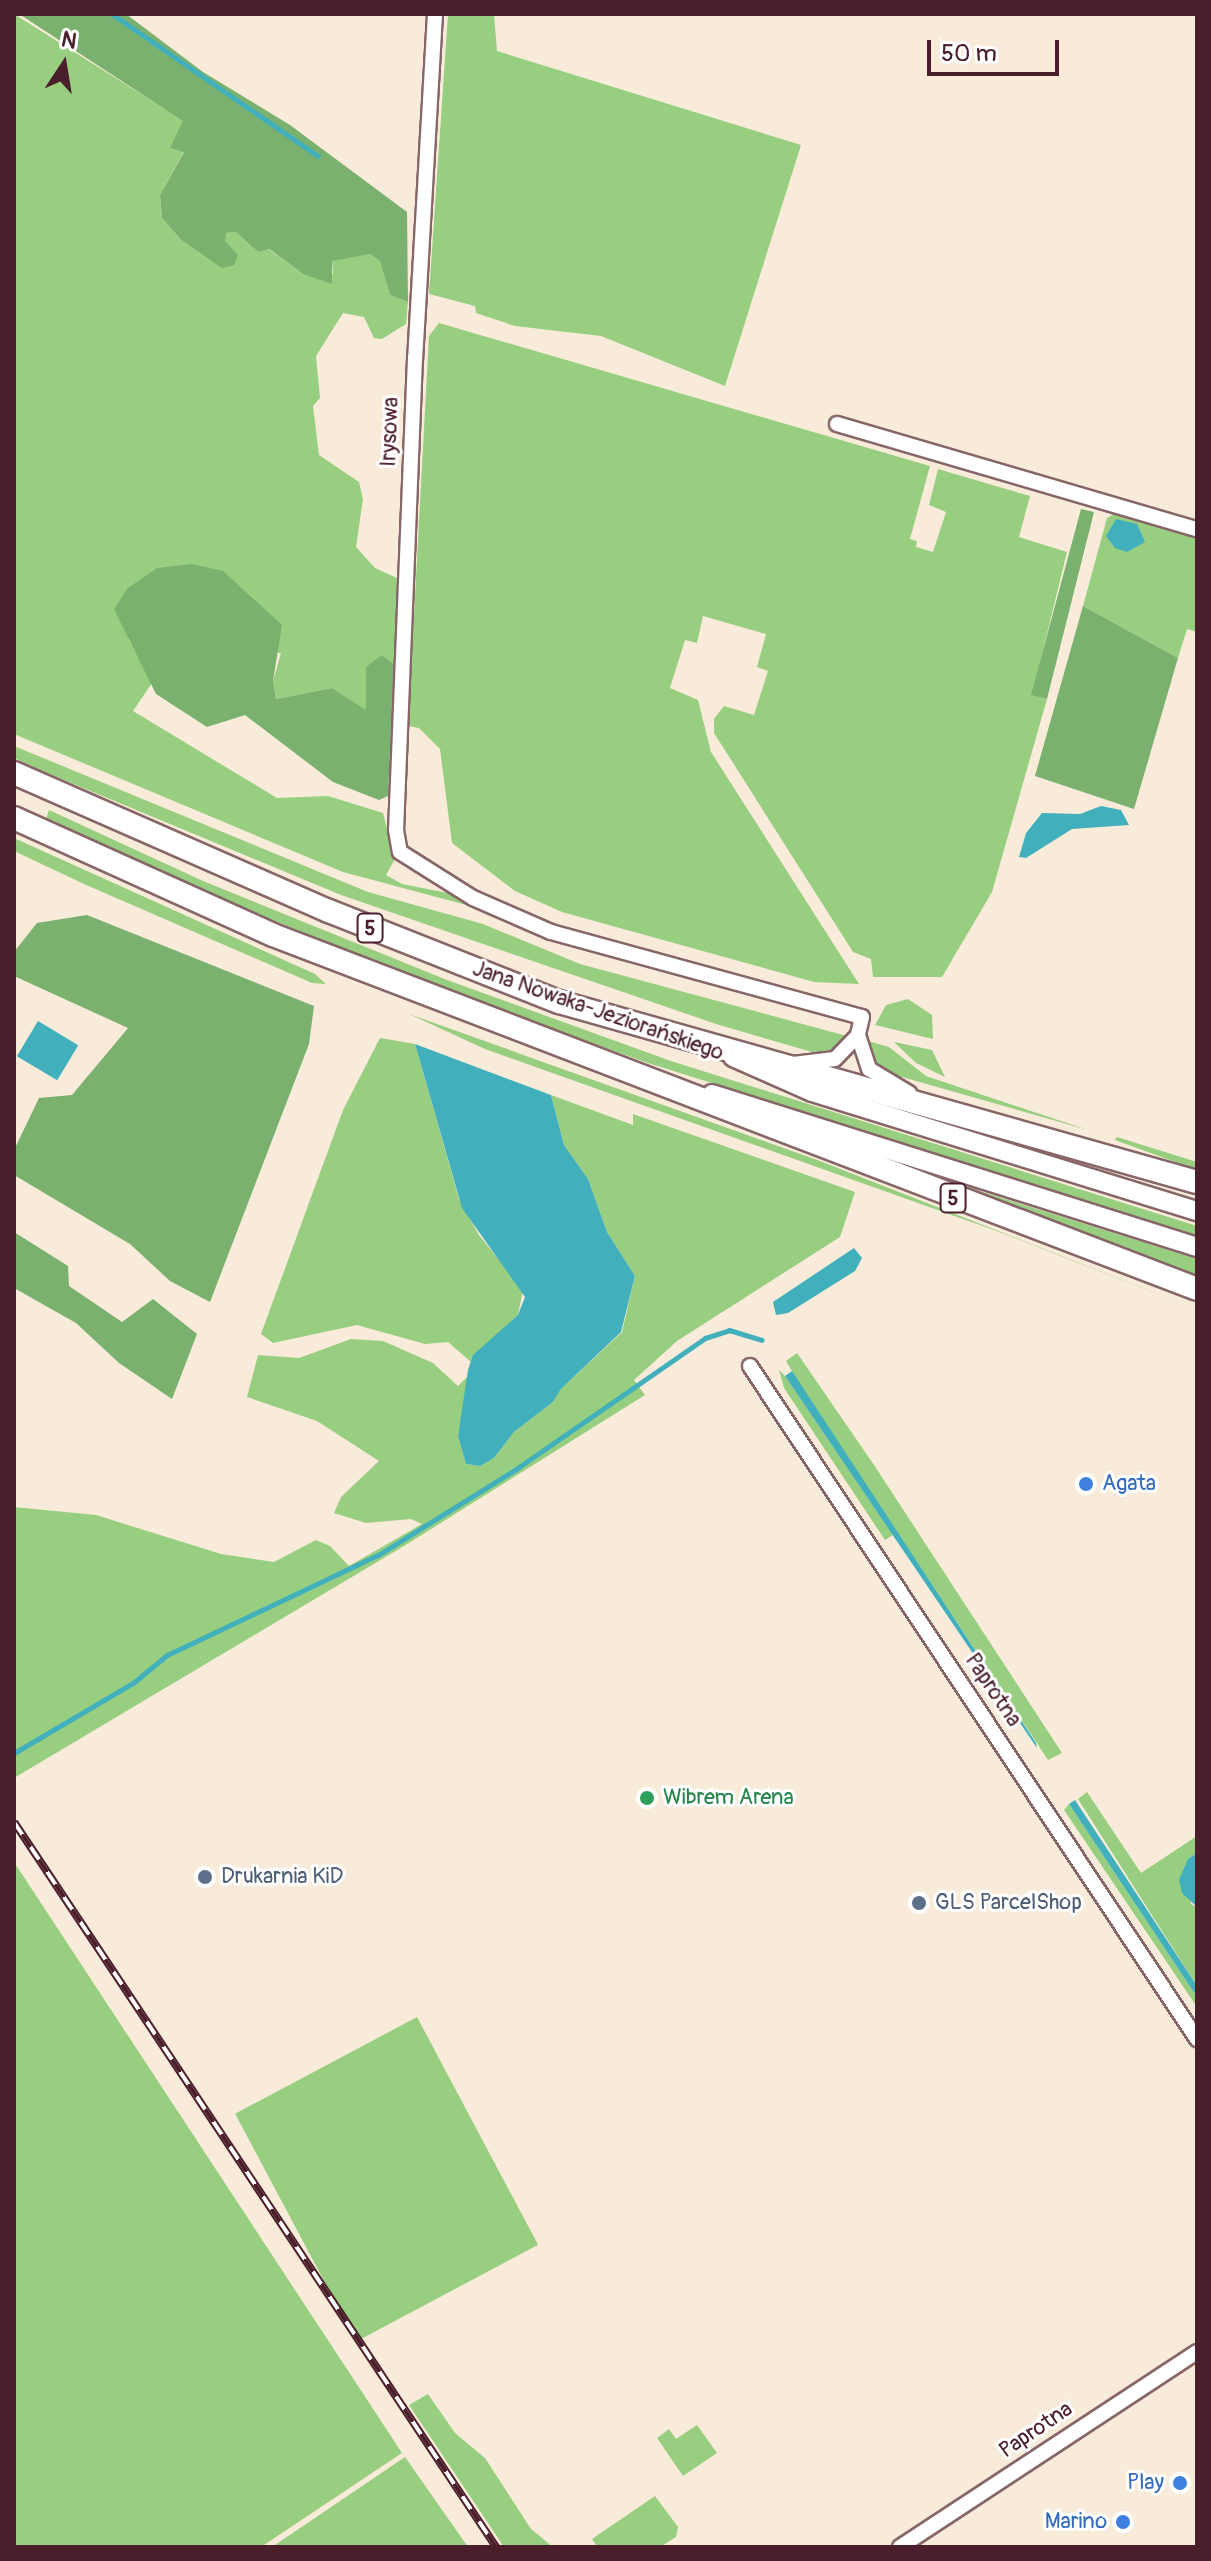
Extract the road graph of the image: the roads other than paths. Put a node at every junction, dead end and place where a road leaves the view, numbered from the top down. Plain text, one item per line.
1 (435, 14) edge
2 (837, 424) dead end
3 (1197, 529) edge
4 (14, 773) edge
5 (14, 818) edge
6 (858, 1035) junction
7 (710, 1045) junction
8 (785, 1064) junction
9 (660, 1080) junction
10 (925, 1102) junction
11 (1197, 1182) edge
12 (1197, 1211) edge
13 (1197, 1247) edge
14 (1197, 1289) edge
15 (750, 1366) dead end
16 (1197, 2039) edge
17 (1197, 2352) edge
18 (900, 2547) edge

1 - 6 street, Irysowa
2 - 3 street
4 - 7 main road, Jana Nowaka-Jeziorańskiego / 5
5 - 9 main road, Jana Nowaka-Jeziorańskiego / 5
6 - 8 street
6 - 10 street
7 - 8 main road, 5
7 - 12 street, Jana Nowaka-Jeziorańskiego
8 - 10 main road, 5
9 - 13 street, Jana Nowaka-Jeziorańskiego
9 - 14 main road, 5
10 - 11 main road, 5
15 - 16 street, Paprotna
17 - 18 street, Paprotna

